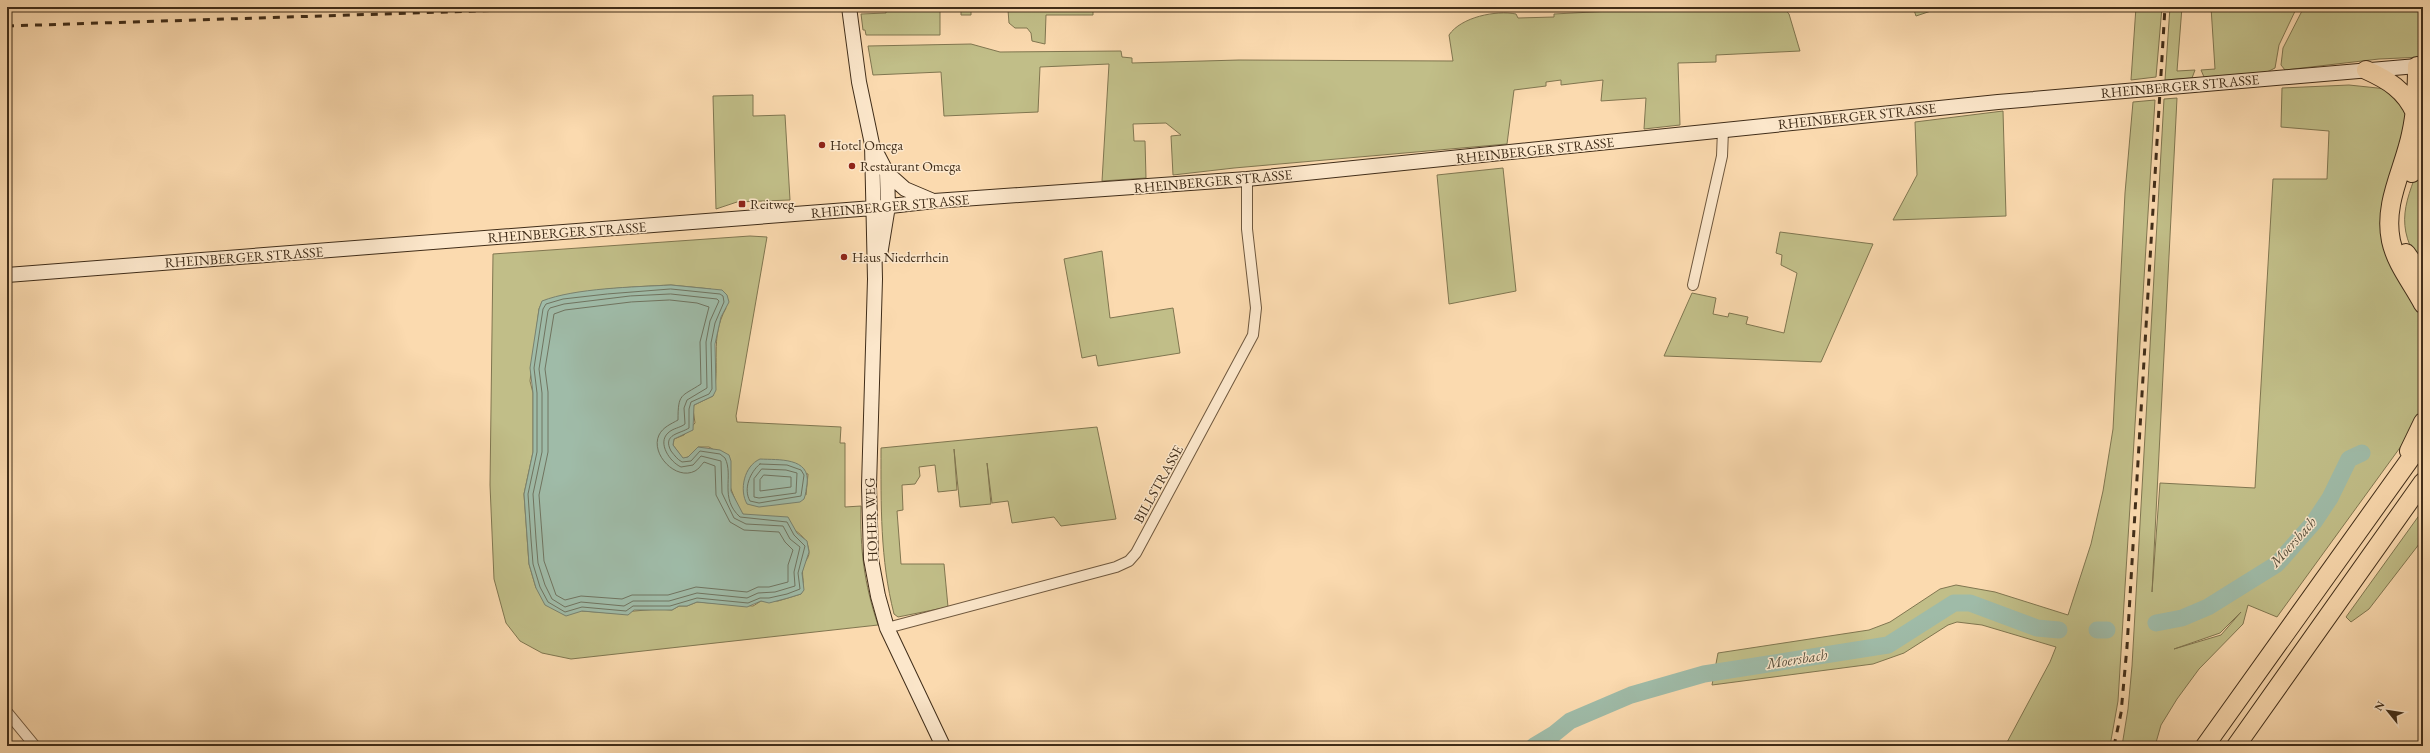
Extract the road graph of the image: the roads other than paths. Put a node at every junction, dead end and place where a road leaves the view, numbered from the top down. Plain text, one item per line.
1 (850, 7) edge
2 (2417, 66) joint
3 (2366, 70) junction
4 (2415, 113) junction
5 (1723, 130) junction
6 (2423, 141) edge
7 (872, 144) junction
8 (887, 174) junction
9 (1247, 179) junction
10 (934, 201) junction
11 (888, 206) junction
12 (873, 208) junction
13 (7, 276) edge
14 (2423, 277) edge
15 (875, 279) junction
16 (1693, 285) dead end
17 (2423, 304) edge
18 (2423, 422) edge
19 (2423, 441) edge
20 (2401, 471) junction
21 (2423, 482) edge
22 (2423, 497) edge
23 (2398, 517) junction
24 (887, 628) junction
25 (7, 712) edge
26 (35, 746) edge
27 (944, 746) edge
28 (2205, 746) edge
29 (2236, 746) edge

1 - 7 main road
2 - 3 main road, RHEINBERGER STRASSE
2 - 4 highway
3 - 4 highway
3 - 5 main road, RHEINBERGER STRASSE
4 - 17 highway
5 - 9 main road, RHEINBERGER STRASSE
5 - 16 street
6 - 14 highway
7 - 8 main road
7 - 12 main road
8 - 10 main road
8 - 11 main road
9 - 10 main road, RHEINBERGER STRASSE
9 - 24 street, BILLSTRASSE
10 - 11 main road, RHEINBERGER STRASSE
11 - 12 main road, RHEINBERGER STRASSE
11 - 15 main road, HOHER WEG
12 - 13 main road, RHEINBERGER STRASSE
12 - 15 main road, HOHER WEG
15 - 24 main road, HOHER WEG
18 - 20 highway
19 - 20 highway
20 - 28 highway
21 - 23 highway
22 - 23 highway
23 - 29 highway
24 - 27 main road, HOHER WEG
25 - 26 street

